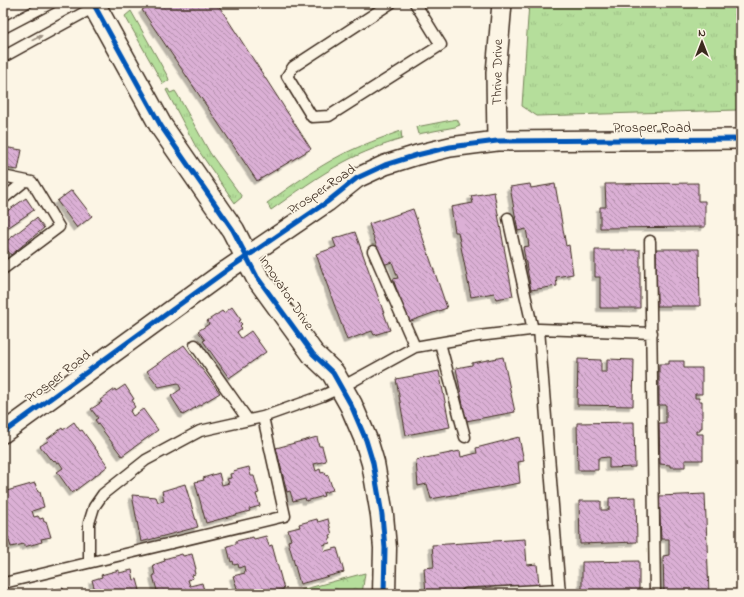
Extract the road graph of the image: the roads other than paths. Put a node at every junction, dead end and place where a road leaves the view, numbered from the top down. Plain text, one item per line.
1 (51, 3) edge
2 (391, 3) edge
3 (415, 3) edge
4 (502, 3) edge
5 (96, 4) edge
6 (3, 28) edge
7 (3, 57) edge
8 (741, 139) edge
9 (497, 141) junction
10 (3, 176) edge
11 (25, 181) junction
12 (3, 198) edge
13 (508, 218) dead end
14 (650, 241) dead end
15 (373, 251) dead end
16 (247, 256) junction
17 (3, 269) edge
18 (536, 330) junction
19 (652, 333) junction
20 (440, 343) junction
21 (195, 345) dead end
22 (415, 348) junction
23 (342, 387) junction
24 (263, 417) junction
25 (248, 420) junction
26 (3, 433) edge
27 (465, 437) dead end
28 (90, 562) junction
29 (8, 582) dead end
30 (560, 591) edge
31 (384, 594) edge
32 (466, 594) edge
33 (474, 594) edge
34 (655, 594) edge

1 - 6 lane
2 - 3 lane
4 - 9 street, Thrive Drive
7 -> 5 lane
5 - 16 street, Innovator Drive
8 - 9 street, Prosper Road
9 - 16 street, Prosper Road
10 - 11 lane
11 - 12 lane
11 - 17 lane
13 - 18 lane
14 - 19 lane
15 - 22 lane
16 - 23 street, Innovator Drive
16 - 26 street, Prosper Road
18 - 19 lane
18 - 20 lane
18 - 30 lane
19 - 34 lane
20 - 22 lane
20 - 27 lane
21 - 25 lane
22 - 23 lane
23 - 24 lane
23 - 31 street, Innovator Drive
24 - 25 lane
24 - 28 lane
25 - 28 lane
28 - 29 lane
30 - 33 lane
32 - 33 lane

